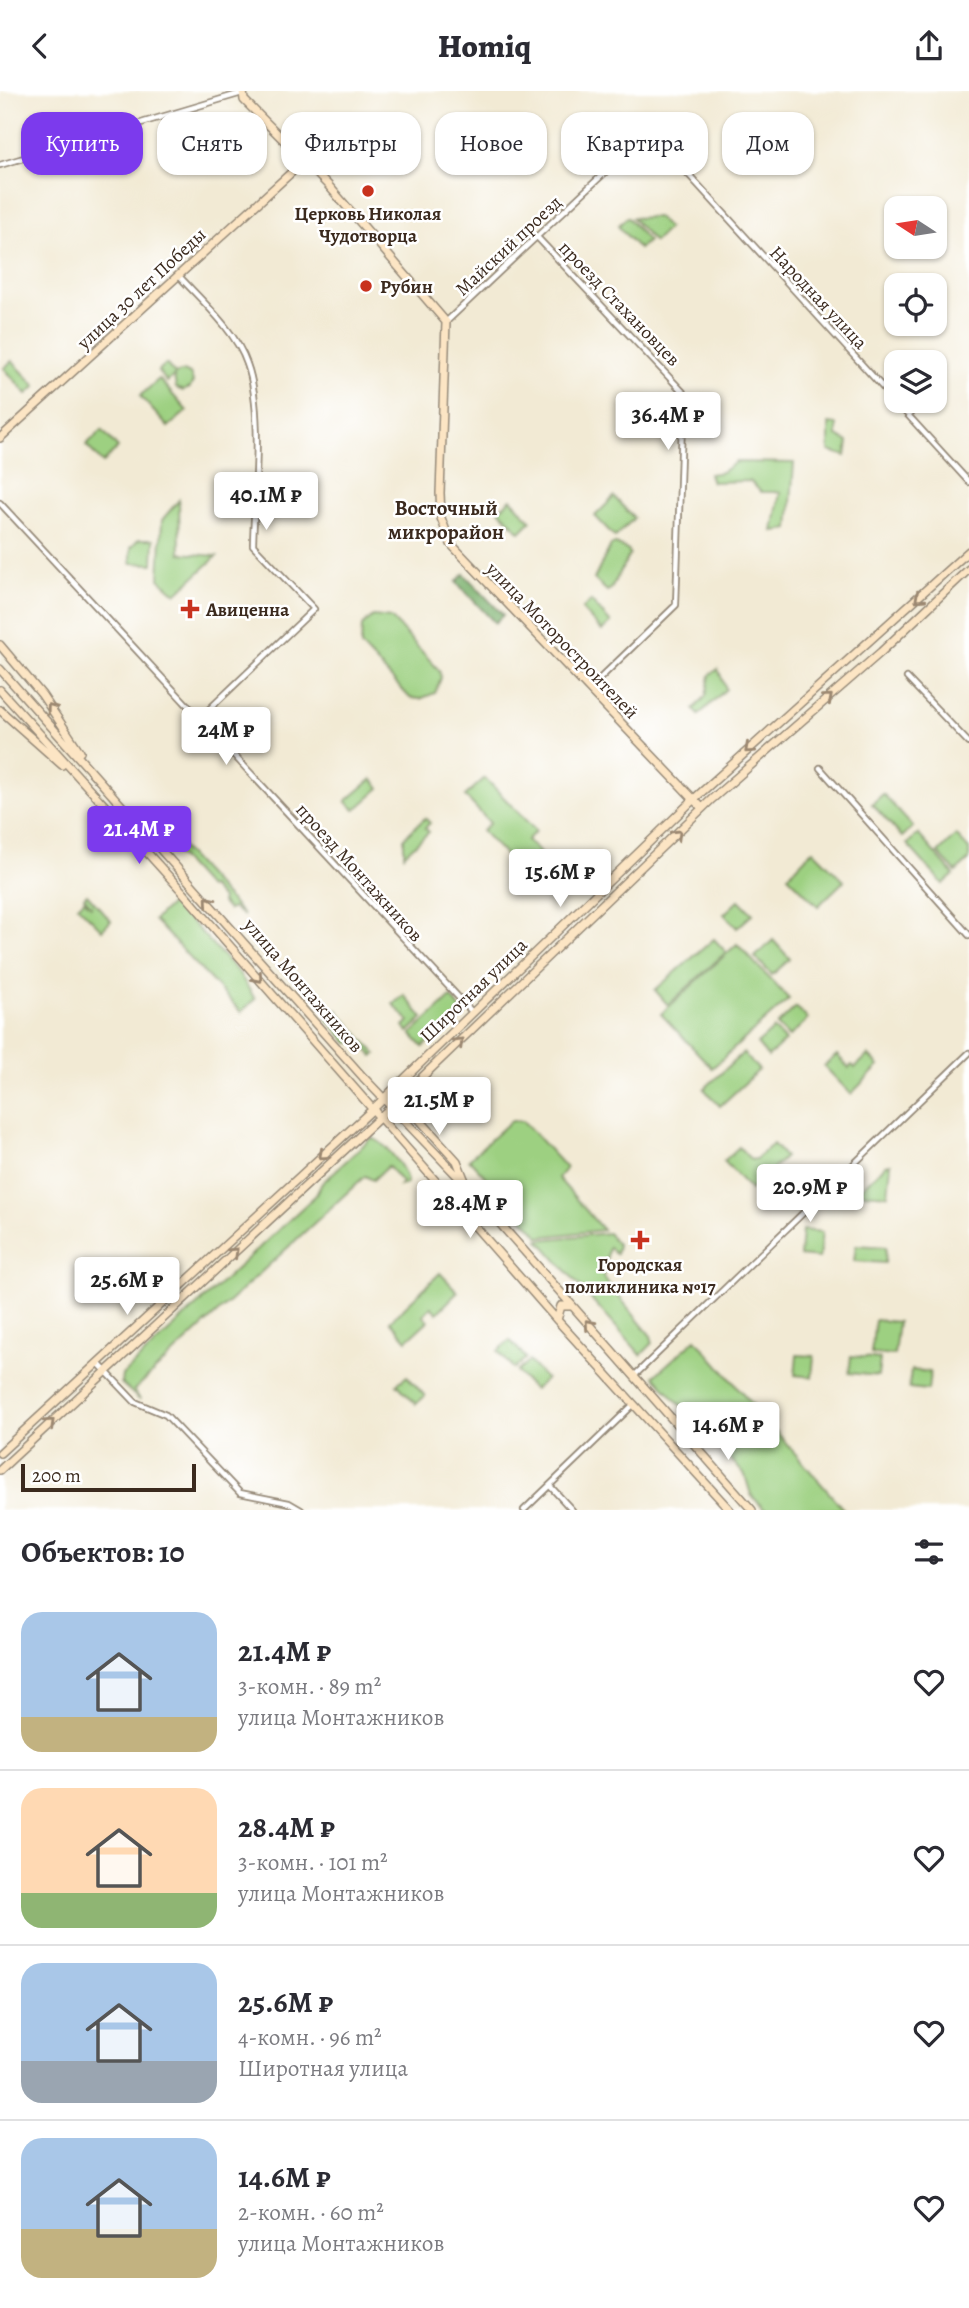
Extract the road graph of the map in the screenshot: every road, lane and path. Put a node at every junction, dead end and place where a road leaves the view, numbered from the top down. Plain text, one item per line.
1 (242, 92) edge
2 (281, 138) edge
3 (0, 165) edge
4 (289, 175) edge
5 (316, 175) edge
6 (603, 175) edge
7 (689, 175) edge
8 (537, 237) junction
9 (178, 275) junction
10 (446, 322) junction
11 (0, 438) edge
12 (969, 482) edge
13 (0, 503) edge
14 (969, 551) edge
15 (969, 569) edge
16 (870, 640) junction
17 (0, 645) edge
18 (881, 652) junction
19 (848, 660) junction
20 (0, 669) edge
21 (859, 671) junction
22 (907, 678) dead end
23 (590, 688) junction
24 (0, 690) edge
25 (0, 710) edge
26 (198, 720) junction
27 (969, 743) edge
28 (88, 765) junction
29 (820, 768) dead end
30 (694, 799) junction
31 (99, 801) junction
32 (702, 808) junction
33 (567, 921) junction
34 (576, 931) junction
35 (969, 935) edge
36 (546, 942) junction
37 (554, 951) junction
38 (472, 1013) junction
39 (969, 1052) edge
40 (409, 1089) junction
41 (384, 1098) junction
42 (392, 1106) junction
43 (373, 1109) junction
44 (380, 1117) junction
45 (467, 1186) junction
46 (573, 1306) junction
47 (557, 1320) junction
48 (99, 1363) junction
49 (106, 1371) junction
50 (633, 1376) junction
51 (633, 1405) junction
52 (0, 1453) edge
53 (0, 1470) edge
54 (717, 1471) junction
55 (705, 1482) junction
56 (550, 1486) junction
57 (301, 1510) edge
58 (524, 1510) edge
59 (572, 1510) edge
60 (730, 1510) edge
61 (752, 1510) edge

1 - 2 main road
1 - 3 street
4 - 9 main road, улица 30 лет Победы
5 - 10 main road
6 - 8 street, Майский проезд
7 - 12 street, Народная улица
8 - 10 street, Майский проезд
8 - 23 street, проезд Стахановцев
9 - 11 main road, улица 30 лет Победы
9 - 26 street
10 - 23 main road, улица Моторостроителей
13 - 26 street, проезд Монтажников
14 -> 16 main road, Широтная улица
15 - 18 main road, Широтная улица
16 - 18 main road
16 - 19 main road, Широтная улица
28 -> 17 main road
18 - 21 main road, Широтная улица
19 - 21 main road
19 -> 30 main road, Широтная улица
20 - 28 main road, улица Монтажников
32 -> 21 main road, Широтная улица
22 - 27 street
23 - 30 main road, улица Моторостроителей
24 - 31 main road, улица Монтажников
25 - 31 main road
26 - 38 street, проезд Монтажников
41 -> 28 main road, улица Монтажников
29 - 35 street
30 - 32 main road, улица Моторостроителей
30 - 33 main road, Широтная улица
31 -> 43 main road, улица Монтажников
34 -> 32 main road, Широтная улица
33 - 34 main road
33 - 36 main road, Широтная улица
34 - 37 main road, Широтная улица
36 - 37 main road
36 - 38 main road, Широтная улица
40 -> 37 main road, Широтная улица
38 - 41 main road, Широтная улица
39 - 50 street
40 - 42 main road, Широтная улица
40 - 45 main road
41 - 42 main road, улица Монтажников
41 - 43 main road, Широтная улица
42 - 44 main road, Широтная улица
42 - 45 main road, улица Монтажников
43 - 44 main road, улица Монтажников
43 -> 48 main road, Широтная улица
44 - 47 main road, улица Монтажников
49 -> 44 main road, Широтная улица
45 - 46 main road, улица Монтажников
46 - 47 main road
50 -> 46 main road, улица Монтажников
47 - 51 main road, улица Монтажников
48 - 49 street
48 - 52 main road, Широтная улица
53 -> 49 main road, Широтная улица
49 - 57 street
50 - 54 main road, улица Монтажников
51 - 55 main road, улица Монтажников
51 - 56 street
54 - 55 main road
54 - 61 main road, улица Монтажников
55 - 60 main road, улица Монтажников
56 - 58 street
56 - 59 street

